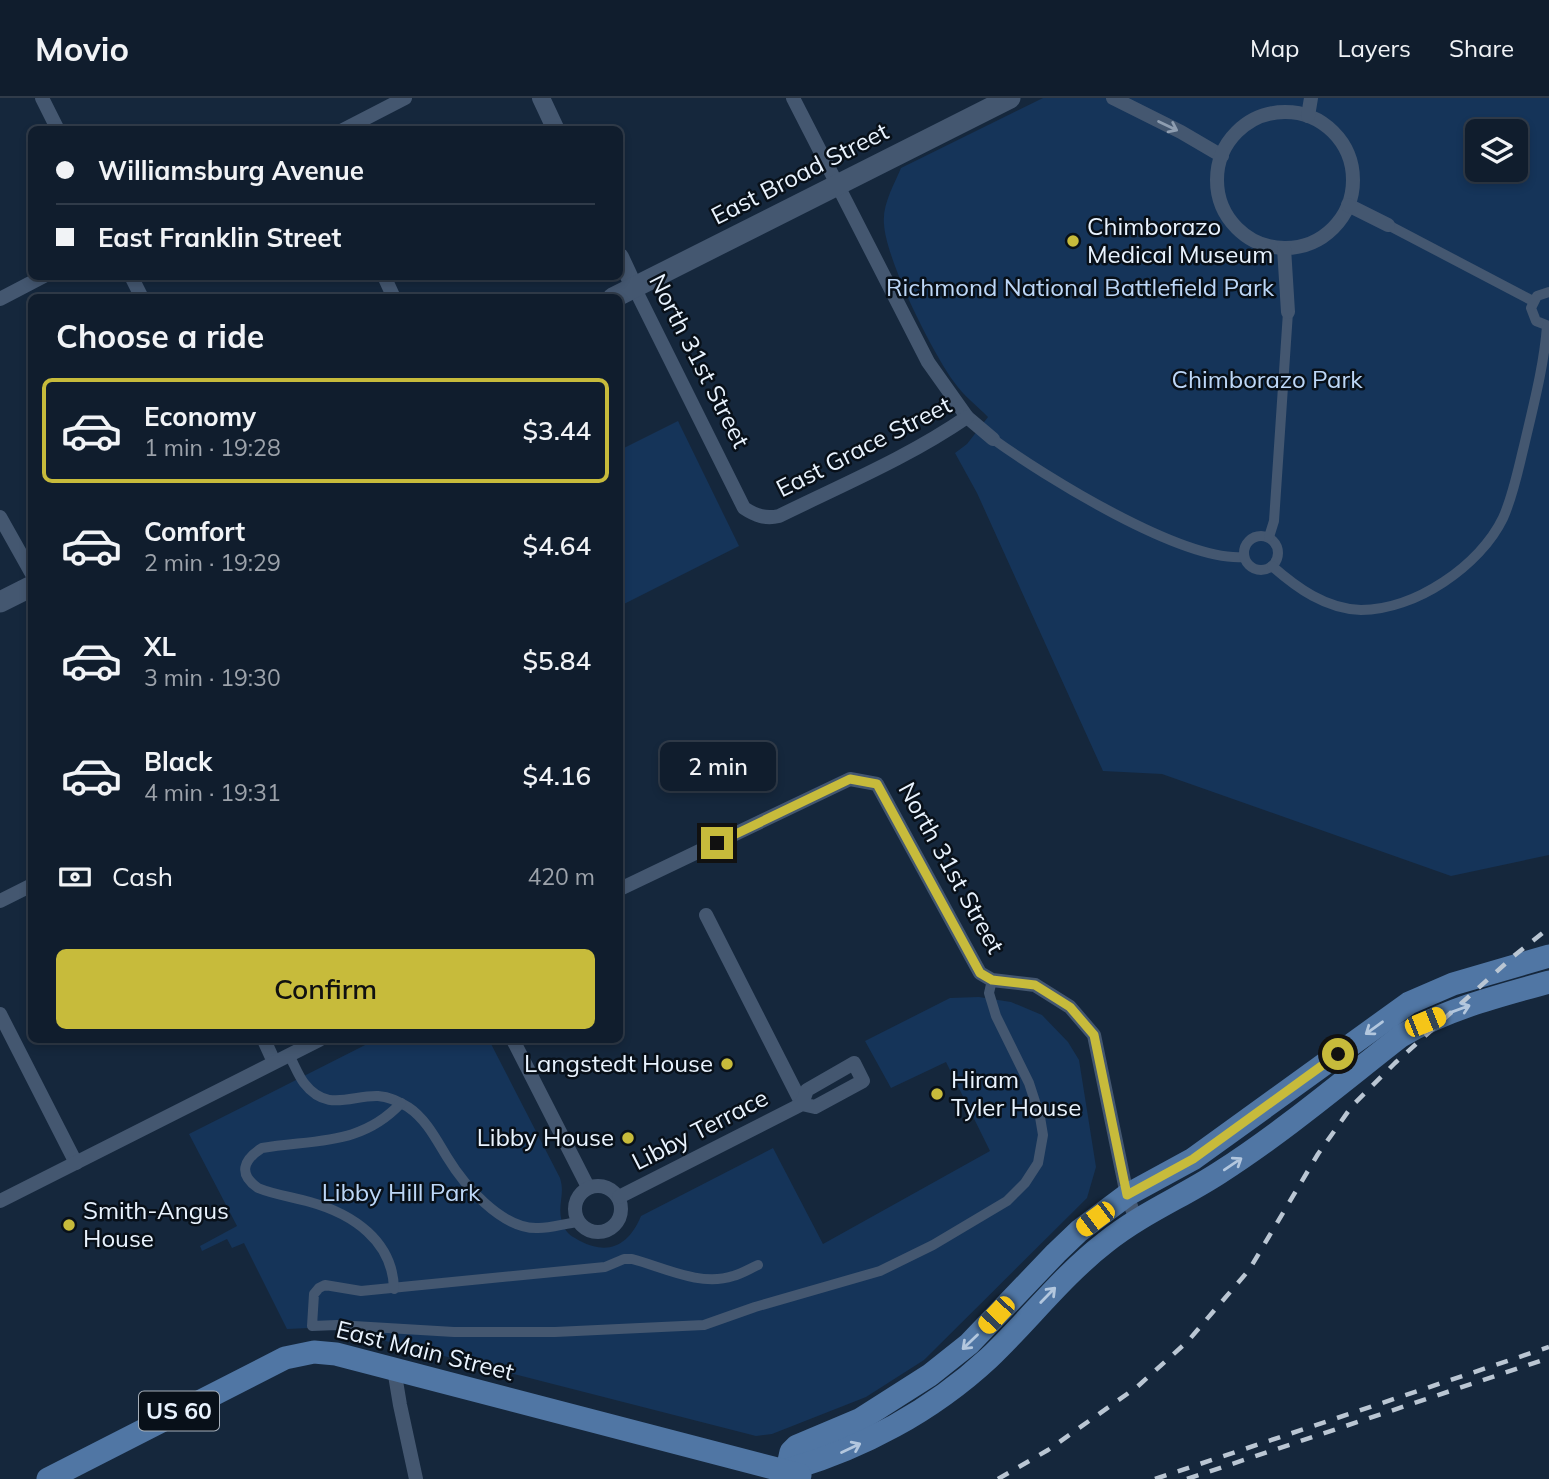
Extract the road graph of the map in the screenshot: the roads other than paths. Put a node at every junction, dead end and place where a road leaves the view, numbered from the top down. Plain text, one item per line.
1 (43, 98) edge
2 (405, 98) edge
3 (541, 98) edge
4 (793, 98) edge
5 (1010, 98) edge
6 (1112, 98) edge
7 (1311, 98) edge
8 (1308, 116) junction
9 (56, 126) edge
10 (351, 126) edge
11 (554, 126) edge
12 (1222, 156) junction
13 (836, 184) junction
14 (1348, 205) junction
15 (1388, 225) joint
16 (1284, 248) junction
17 (623, 263) edge
18 (36, 280) edge
19 (634, 287) junction
20 (1549, 292) edge
21 (621, 294) edge
22 (0, 299) edge
23 (1533, 301) junction
24 (1288, 312) joint
25 (1548, 326) edge
26 (967, 417) junction
27 (993, 439) joint
28 (0, 517) edge
29 (761, 517) joint
30 (1269, 537) junction
31 (1244, 557) junction
32 (1272, 566) junction
33 (28, 567) edge
34 (28, 588) edge
35 (0, 602) edge
36 (28, 887) edge
37 (623, 888) edge
38 (0, 901) edge
39 (706, 915) dead end
40 (1549, 956) edge
41 (992, 980) junction
42 (1549, 982) edge
43 (0, 1014) edge
44 (265, 1043) edge
45 (313, 1043) edge
46 (515, 1043) edge
47 (289, 1055) junction
48 (274, 1062) junction
49 (401, 1103) junction
50 (76, 1163) junction
51 (588, 1188) junction
52 (1127, 1195) junction
53 (619, 1197) junction
54 (0, 1201) edge
55 (1136, 1220) junction
56 (579, 1222) junction
57 (758, 1265) dead end
58 (394, 1289) junction
59 (394, 1369) junction
60 (787, 1470) junction
61 (47, 1479) edge
62 (416, 1479) edge
63 (810, 1479) edge

1 - 9 street
2 - 10 street
3 - 11 street
4 - 13 street
5 - 13 main road, East Broad Street
6 -> 12 street
7 - 8 street
8 - 12 street
8 - 14 street
12 - 16 street
13 - 19 main road, East Broad Street
13 - 26 street
14 - 15 street
14 - 16 street
15 - 23 street
16 - 24 street
17 - 19 street, North 31st Street
18 - 22 street
19 - 21 main road, East Broad Street
19 - 29 street, North 31st Street
20 - 23 street
23 - 25 street, East Grace Street
24 - 30 street
25 - 32 street, East Grace Street
26 - 27 street, East Grace Street
26 - 29 street, East Grace Street
27 - 31 street, East Grace Street
28 - 33 street
30 - 31 street
30 - 32 street
31 - 32 street, East Grace Street
34 - 35 main road
36 - 38 street
37 - 41 street, North 31st Street
39 - 53 street, Libby Terrace
40 -> 52 main road
41 - 52 street, North 31st Street
41 - 58 street
55 -> 42 main road
43 - 50 street
44 - 48 street
45 - 47 street
46 - 51 street
47 - 48 street
47 - 49 street
48 - 50 street
49 - 56 street
49 - 58 street
50 - 54 street
51 - 53 street
51 - 56 street
52 - 55 street, North 31st Street
52 -> 60 main road
53 - 56 street
60 -> 55 main road
57 - 58 street
59 - 60 main road, East Main Street / US 60
59 - 61 main road, East Main Street / US 60
59 - 62 street
60 - 63 main road, East Main Street

